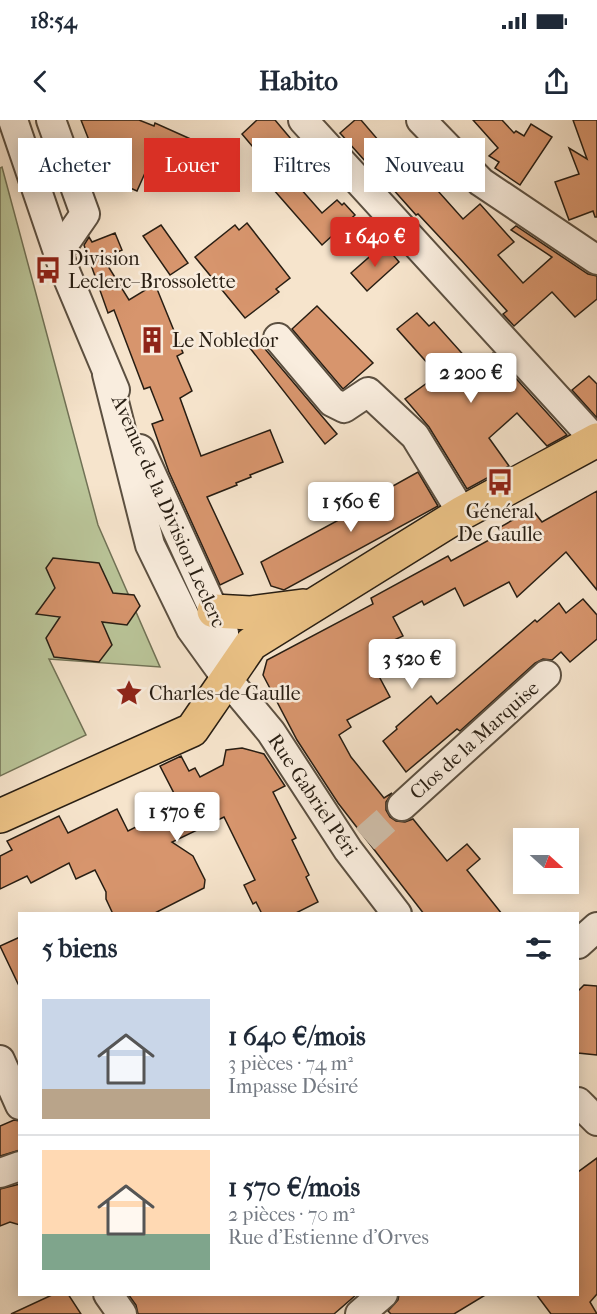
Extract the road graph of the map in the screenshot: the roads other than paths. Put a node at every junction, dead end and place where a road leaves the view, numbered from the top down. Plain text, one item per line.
1 (12, 120) edge
2 (51, 120) edge
3 (303, 120) edge
4 (421, 120) edge
5 (58, 253) junction
6 (597, 260) edge
7 (278, 338) dead end
8 (107, 374) junction
9 (597, 440) edge
10 (462, 513) junction
11 (314, 605) junction
12 (214, 611) junction
13 (546, 675) dead end
14 (227, 679) junction
15 (402, 806) tunnel mouth
16 (0, 816) edge
17 (384, 910) edge
18 (597, 927) edge
19 (579, 943) edge
20 (0, 1060) edge
21 (18, 1100) edge
22 (579, 1103) edge
23 (597, 1121) edge
24 (18, 1167) edge
25 (0, 1173) edge
26 (109, 1296) edge
27 (381, 1296) edge
28 (122, 1314) edge
29 (360, 1314) edge

1 - 5 street, Avenue de la Division Leclerc
2 - 5 street
3 - 9 street
4 - 6 street
5 - 8 street, Avenue de la Division Leclerc
7 - 10 street
8 - 12 street, Avenue de la Division Leclerc
8 - 14 street, Avenue de la Division Leclerc
9 - 10 main road
10 - 11 main road
11 - 12 main road
11 - 14 main road
12 - 14 street, Avenue de la Division Leclerc
13 - 15 street, Clos de la Marquise
14 - 16 main road
14 - 17 street, Rue Gabriel Péri
18 - 19 street
20 - 21 street
22 - 23 street
24 - 25 street
26 - 28 street
27 - 29 street

